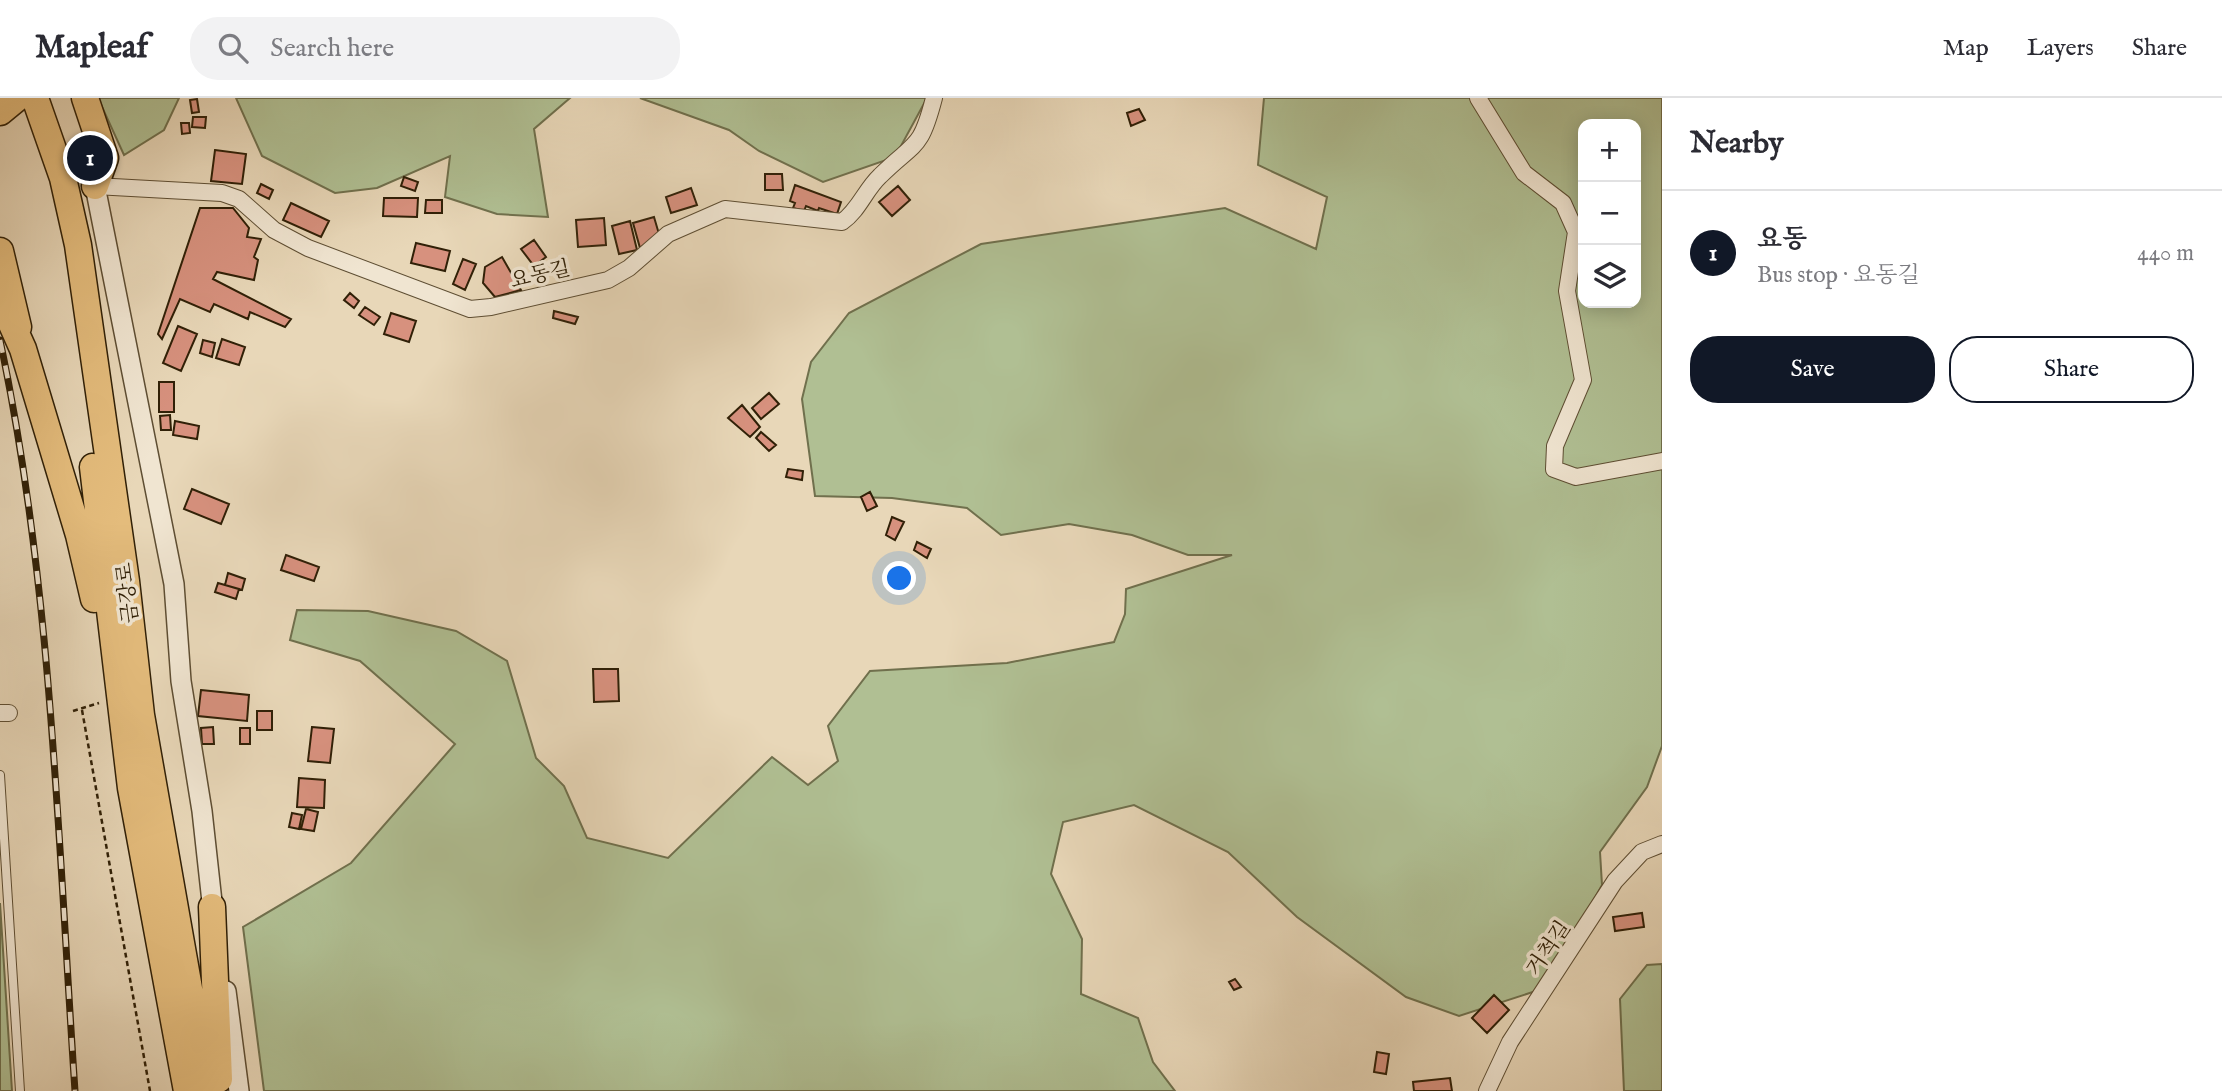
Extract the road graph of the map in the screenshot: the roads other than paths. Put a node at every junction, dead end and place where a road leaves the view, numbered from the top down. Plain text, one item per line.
1 (5, 98) edge
2 (17, 98) edge
3 (35, 98) edge
4 (934, 98) edge
5 (1478, 98) edge
6 (82, 105) edge
7 (0, 110) edge
8 (41, 139) junction
9 (95, 186) junction
10 (0, 251) edge
11 (0, 309) edge
12 (23, 349) junction
13 (1662, 461) edge
14 (109, 706) junction
15 (0, 775) edge
16 (1662, 844) edge
17 (212, 907) junction
18 (20, 1091) edge
19 (187, 1091) edge
20 (207, 1091) edge
21 (220, 1091) edge
22 (239, 1091) edge
23 (1487, 1091) edge

1 - 7 highway
2 - 7 highway
2 - 8 highway, 금강로
3 - 8 highway, 금강로
4 - 9 street, 요동길
5 - 13 street
6 - 9 highway
8 - 14 highway, 금강로
8 - 20 highway, 금강로
9 - 17 street
10 - 12 highway
11 - 12 highway
12 - 14 highway
14 - 19 highway, 금강로
15 - 18 lane
16 - 23 street, 거척길
17 - 21 highway
17 - 22 street

